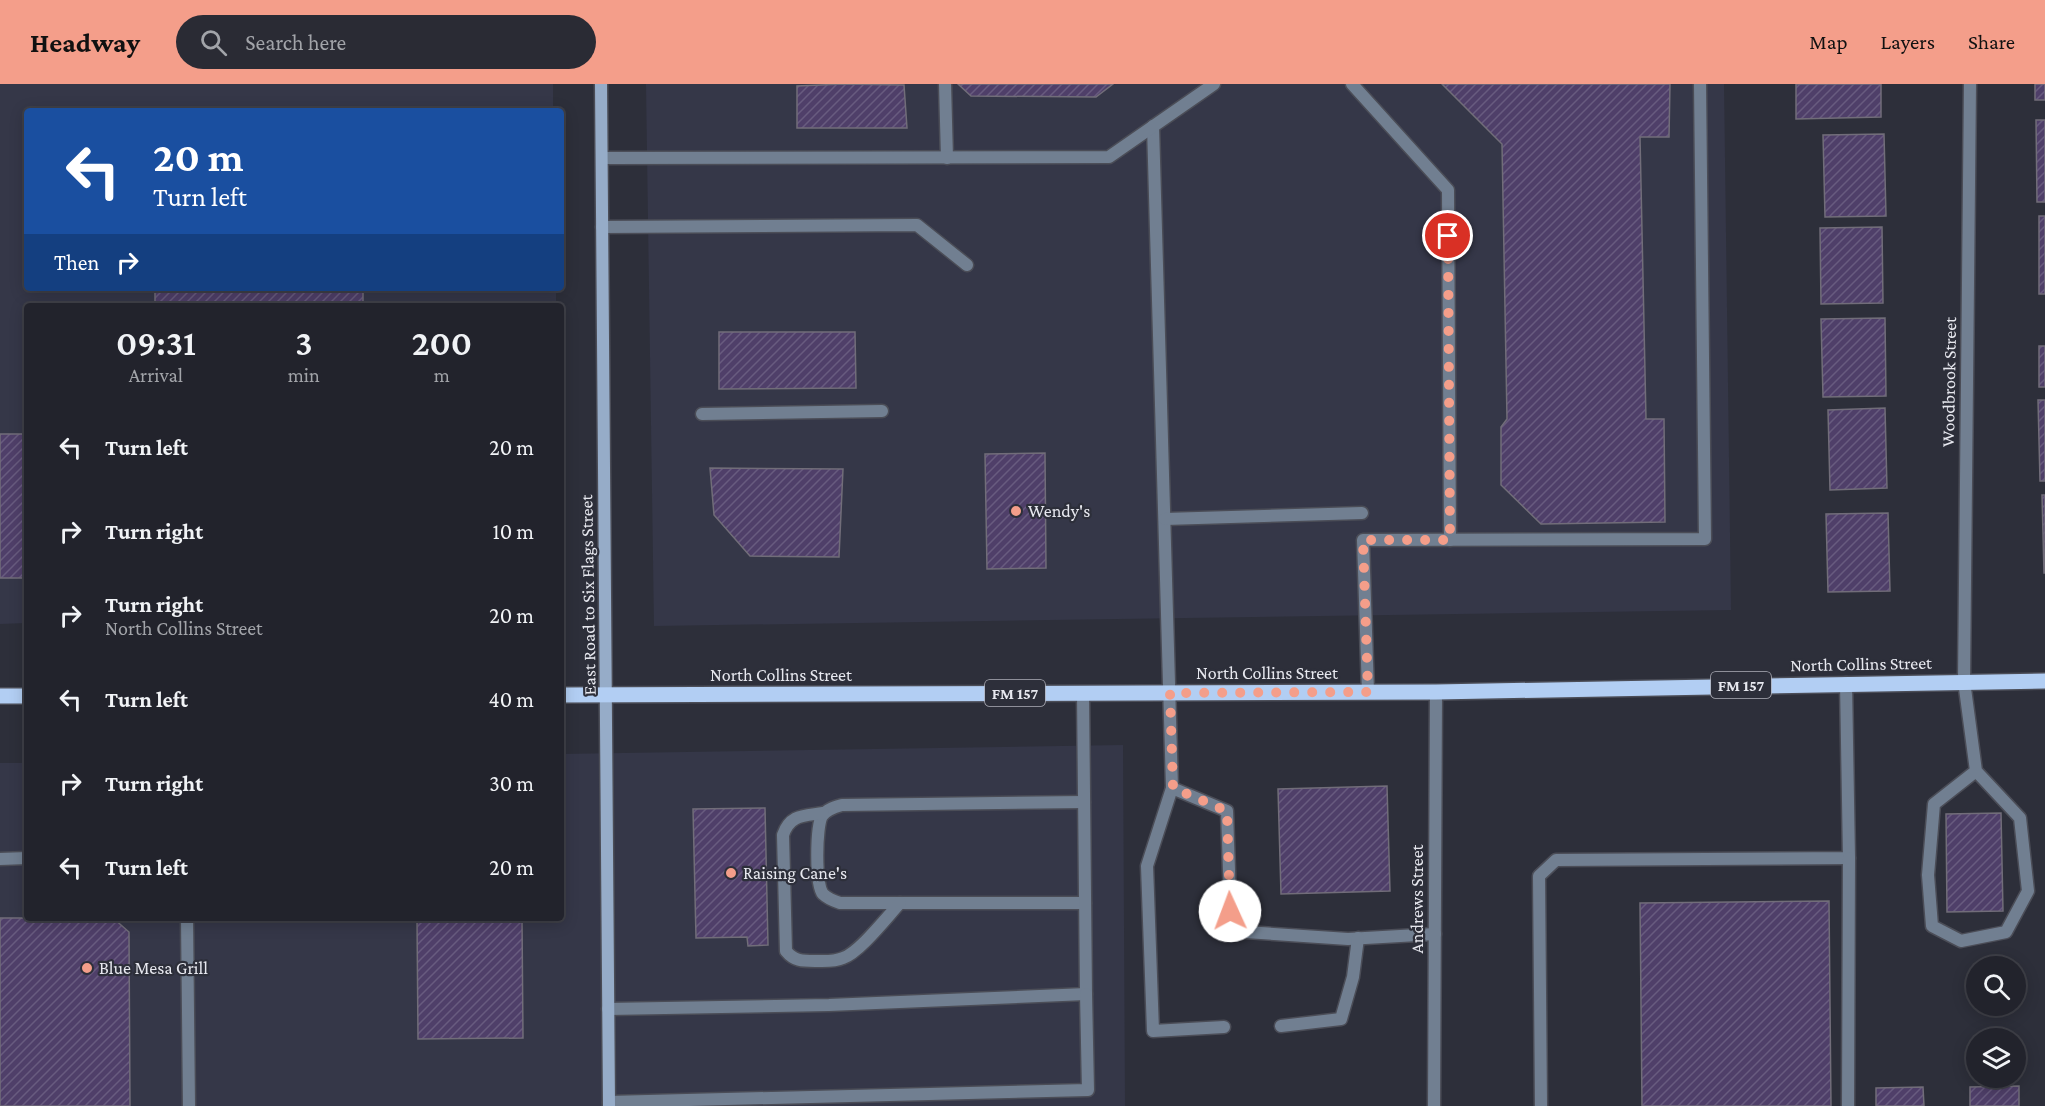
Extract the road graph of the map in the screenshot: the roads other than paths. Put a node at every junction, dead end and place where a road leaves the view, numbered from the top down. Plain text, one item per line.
1 (601, 84) edge
2 (945, 84) edge
3 (1214, 84) edge
4 (1352, 84) edge
5 (1700, 84) edge
6 (1970, 84) edge
7 (1153, 126) junction
8 (602, 158) junction
9 (947, 158) junction
10 (602, 227) junction
11 (967, 266) dead end
12 (882, 411) dead end
13 (702, 414) dead end
14 (1362, 513) dead end
15 (1165, 519) junction
16 (1450, 540) junction
17 (1964, 681) junction
18 (2045, 681) edge
19 (1846, 683) junction
20 (1368, 692) junction
21 (1436, 692) junction
22 (1083, 693) junction
23 (1170, 693) junction
24 (564, 695) edge
25 (607, 695) junction
26 (0, 696) edge
27 (24, 696) edge
28 (1976, 771) junction
29 (1173, 788) junction
30 (1084, 802) junction
31 (823, 813) junction
32 (24, 858) edge
33 (1849, 858) junction
34 (0, 859) edge
35 (900, 903) junction
36 (1085, 903) junction
37 (187, 921) edge
38 (1435, 934) junction
39 (1358, 938) junction
40 (1086, 994) junction
41 (608, 1009) junction
42 (1281, 1026) dead end
43 (1224, 1027) dead end
44 (828, 1101) edge
45 (731, 1102) edge
46 (609, 1104) edge
47 (189, 1106) edge
48 (1434, 1106) edge
49 (1542, 1106) edge
50 (1848, 1106) edge

1 - 8 street, East Road to Six Flags Street
2 - 9 street
3 - 7 street
4 - 16 street
5 - 16 street
6 - 17 street, Woodbrook Street
7 - 9 street
7 - 15 street
8 - 9 street
8 - 10 street, East Road to Six Flags Street
10 - 11 street
10 - 25 street, East Road to Six Flags Street
12 - 13 street
14 - 15 street
15 - 23 street
16 - 20 street
17 - 18 main road, North Collins Street / FM 157
17 - 19 main road, North Collins Street / FM 157
17 - 28 street, Woodbrook Street
19 - 21 main road, North Collins Street / FM 157
19 - 33 street
20 - 21 main road, North Collins Street / FM 157
20 - 23 main road, North Collins Street / FM 157
21 - 38 street, Andrews Street
22 - 23 main road, North Collins Street / FM 157
22 - 25 main road, North Collins Street / FM 157
22 - 30 street
23 - 29 street
24 - 25 main road, North Collins Street / FM 157
25 - 41 street, East Road to Six Flags Street
26 - 27 main road
28 - 28 street
29 - 39 street
29 - 43 street
30 - 31 street
30 - 36 street
31 - 35 street
31 - 35 street
32 - 34 street
33 - 49 street
33 - 50 street
35 - 36 street
36 - 40 street
37 - 47 street
38 - 39 street
38 - 48 street, Andrews Street
39 - 42 street
40 - 41 street
40 - 44 street
41 - 46 street, East Road to Six Flags Street
44 - 45 street
45 - 46 street

